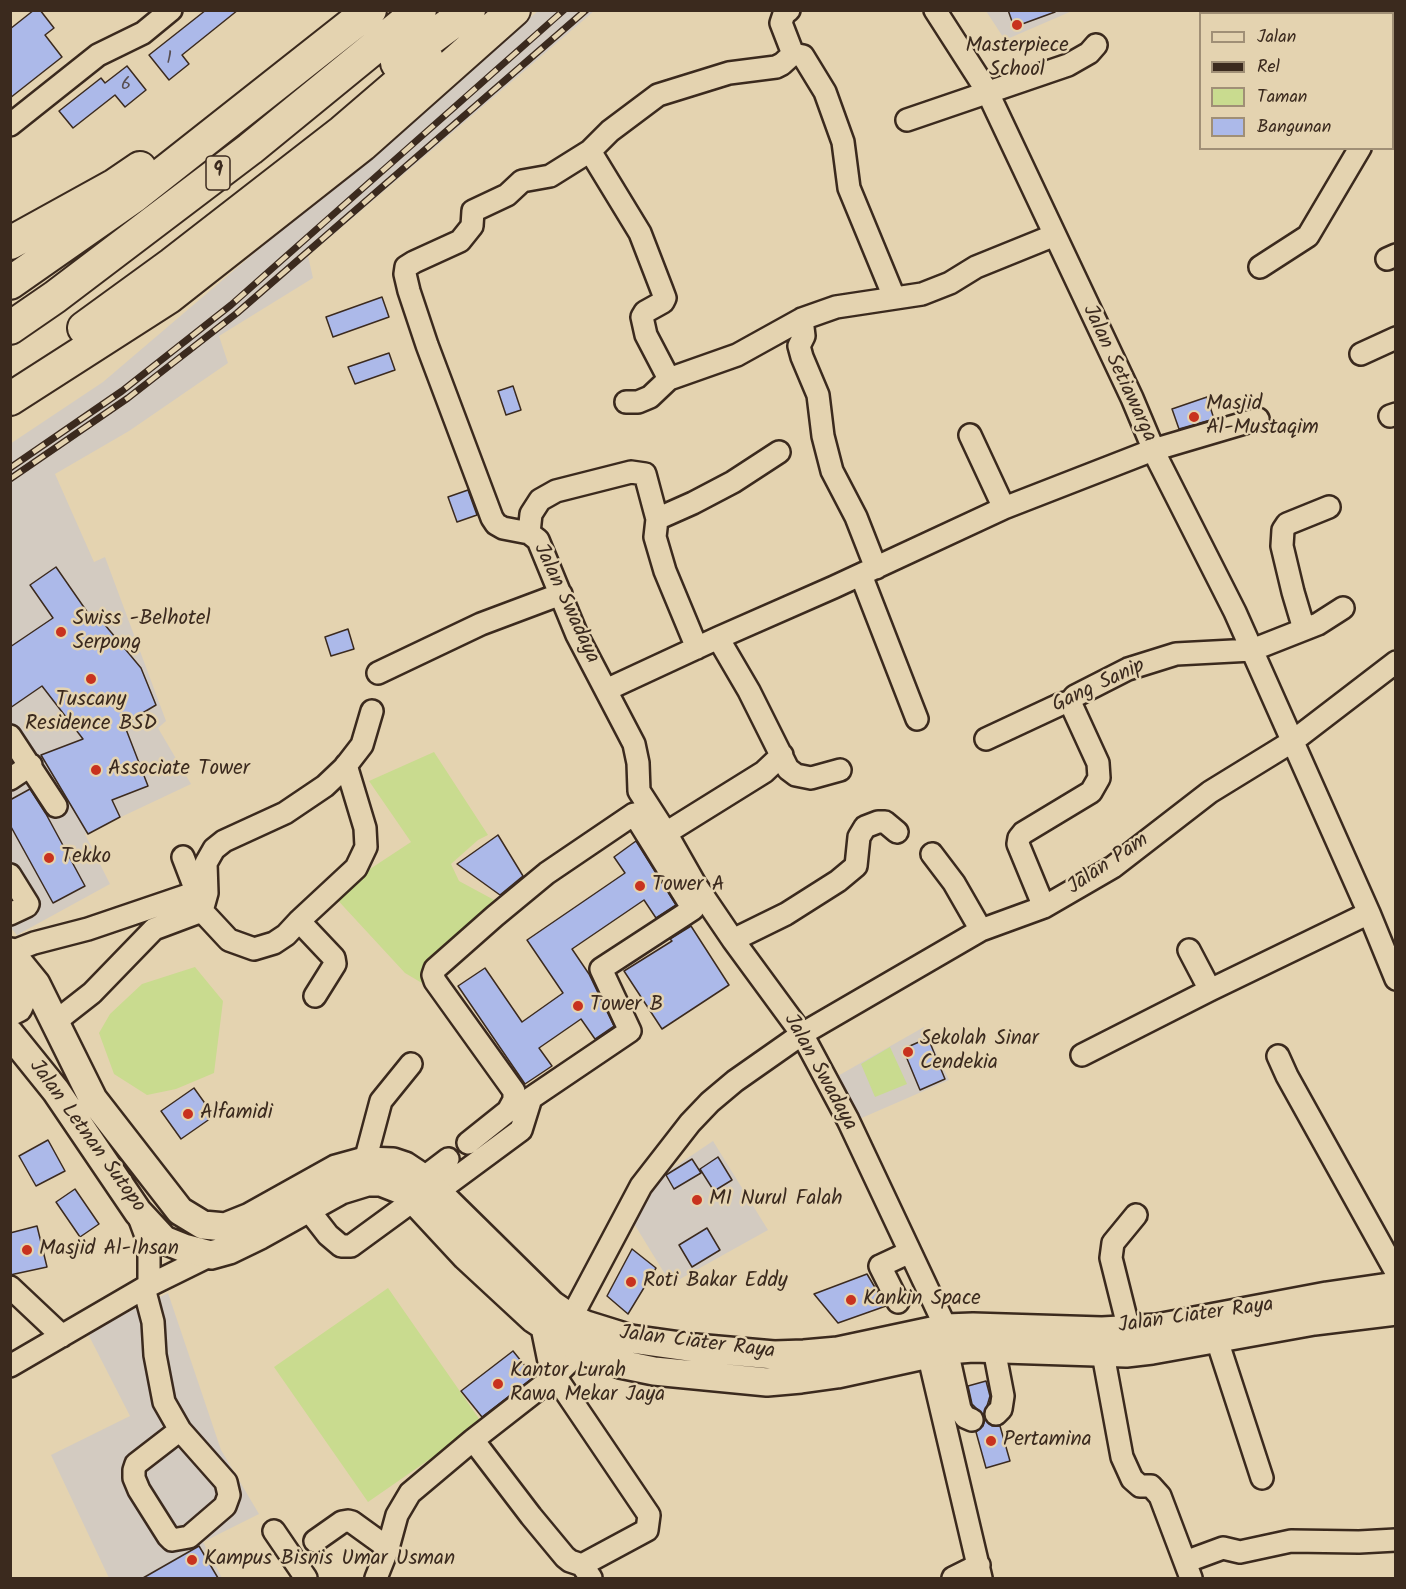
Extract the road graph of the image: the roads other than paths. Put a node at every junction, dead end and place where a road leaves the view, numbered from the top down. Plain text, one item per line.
1 (171, 10) edge
2 (370, 10) edge
3 (420, 10) edge
4 (469, 10) edge
5 (482, 10) edge
6 (514, 10) edge
7 (789, 10) edge
8 (935, 10) edge
9 (341, 34) junction
10 (1096, 45) dead end
11 (792, 54) junction
12 (987, 91) junction
13 (907, 120) dead end
14 (10, 125) edge
15 (1358, 150) edge
16 (590, 151) junction
17 (1054, 235) junction
18 (10, 243) edge
19 (1260, 267) dead end
20 (10, 283) edge
21 (55, 297) junction
22 (894, 297) junction
23 (802, 319) junction
24 (10, 328) edge
25 (1395, 338) edge
26 (1360, 354) dead end
27 (669, 379) junction
28 (10, 381) edge
29 (10, 399) edge
30 (626, 402) dead end
31 (1258, 419) dead end
32 (970, 435) dead end
33 (1153, 450) junction
34 (779, 452) dead end
35 (1329, 507) dead end
36 (1004, 508) junction
37 (657, 519) junction
38 (529, 533) junction
39 (869, 571) junction
40 (561, 594) junction
41 (1343, 608) dead end
42 (1304, 629) junction
43 (718, 638) junction
44 (697, 648) junction
45 (1252, 650) junction
46 (1395, 662) edge
47 (378, 673) dead end
48 (606, 690) junction
49 (1070, 702) junction
50 (372, 711) dead end
51 (917, 718) dead end
52 (10, 736) edge
53 (986, 739) dead end
54 (1293, 741) junction
55 (782, 755) junction
56 (31, 765) junction
57 (346, 765) junction
58 (840, 770) dead end
59 (10, 779) edge
60 (56, 806) dead end
61 (897, 832) dead end
62 (666, 833) junction
63 (932, 854) dead end
64 (183, 857) dead end
65 (10, 874) edge
66 (1044, 907) junction
67 (202, 911) junction
68 (1369, 913) junction
69 (10, 914) edge
70 (299, 921) junction
71 (981, 930) junction
72 (733, 940) junction
73 (1189, 950) dead end
74 (11, 958) edge
75 (1395, 979) edge
76 (1210, 990) junction
77 (315, 996) dead end
78 (10, 1012) edge
79 (55, 1022) junction
80 (10, 1034) edge
81 (802, 1034) junction
82 (1082, 1055) dead end
83 (1278, 1056) dead end
84 (411, 1064) dead end
85 (93, 1099) joint
86 (468, 1143) dead end
87 (448, 1159) dead end
88 (365, 1161) junction
89 (425, 1190) junction
90 (307, 1208) junction
91 (138, 1212) junction
92 (1136, 1215) dead end
93 (910, 1252) junction
94 (211, 1256) junction
95 (1395, 1272) edge
96 (1395, 1286) edge
97 (10, 1287) edge
98 (147, 1287) junction
99 (898, 1302) dead end
100 (1395, 1311) edge
101 (571, 1318) junction
102 (545, 1327) junction
103 (1130, 1330) junction
104 (62, 1336) junction
105 (1216, 1337) junction
106 (960, 1342) junction
107 (581, 1350) junction
108 (1103, 1353) junction
109 (10, 1366) edge
110 (555, 1376) junction
111 (996, 1414) dead end
112 (972, 1420) dead end
113 (180, 1430) junction
114 (473, 1440) junction
115 (1262, 1478) dead end
116 (274, 1531) dead end
117 (1395, 1540) edge
118 (315, 1541) dead end
119 (388, 1548) junction
120 (1188, 1570) edge
121 (587, 1571) edge
122 (980, 1572) edge
123 (306, 1578) edge
124 (376, 1578) edge
125 (953, 1578) edge

1 - 14 street
2 - 9 highway, 9
3 - 21 highway, 9
4 - 21 highway
5 - 28 highway
6 - 29 highway
7 - 11 street
8 - 12 street, Jalan Setiawarga
9 - 18 highway
9 - 20 highway, 9
10 - 12 street
11 - 16 street, Jalan Swadaya
11 - 22 street
12 - 13 street
12 - 17 street, Jalan Setiawarga
15 - 19 street
16 - 27 street
16 - 38 street, Jalan Swadaya
17 - 22 street
17 - 33 street, Jalan Setiawarga
21 - 24 highway, 9
22 - 23 street
23 - 27 street
23 - 39 street
25 - 26 street
27 - 30 street
31 - 33 street
32 - 36 street
33 - 36 street
33 - 45 street, Jalan Setiawarga
34 - 37 street
35 - 42 street
36 - 39 street
37 - 38 street
37 - 44 street
38 - 40 street, Jalan Swadaya
39 - 43 street
39 - 51 street
40 - 47 street
40 - 48 street, Jalan Swadaya
41 - 42 street, Gang Sanip
42 - 45 street, Gang Sanip
43 - 44 street
43 - 55 street
44 - 48 street
45 - 49 street, Gang Sanip
45 - 54 street, Jalan Setiawarga
46 - 54 street, Jalan Pam
48 - 62 street, Jalan Swadaya
49 - 53 street, Gang Sanip
49 - 66 street
50 - 57 street
52 - 56 street
54 - 66 street, Jalan Pam
54 - 68 street, Jalan Setiawarga
55 - 58 street
55 - 62 street
56 - 59 street
56 - 60 street
57 - 67 street
57 - 70 street
61 - 72 street
62 - 72 street, Jalan Swadaya
63 - 71 street
64 - 74 street
65 - 69 street
66 - 71 street, Jalan Pam
67 - 70 street
67 - 79 street
68 - 75 street, Jalan Setiawarga
68 - 76 street
70 - 77 street
71 - 81 street, Jalan Pam
72 - 81 street, Jalan Swadaya
73 - 76 street
74 - 78 main road
74 - 79 main road, Jalan Letnan Sutopo
76 - 82 street
79 - 85 main road, Jalan Letnan Sutopo
80 - 91 main road, Jalan Letnan Sutopo
81 - 93 street, Jalan Swadaya
81 - 101 street, Jalan Pam
83 - 95 street
84 - 88 street
85 - 88 main road, Jalan Ciater Raya
86 - 89 street
87 - 89 street
88 - 89 main road, Jalan Ciater Raya
89 - 90 main road, Jalan Ciater Raya
89 - 90 street
89 - 101 main road, Jalan Ciater Raya
89 - 102 main road, Jalan Ciater Raya
90 - 94 main road, Jalan Ciater Raya
91 - 94 main road, Jalan Letnan Sutopo
91 - 98 street
92 - 103 street
93 - 99 street
93 - 106 street, Jalan Swadaya
94 - 98 street
96 - 103 main road, Jalan Ciater Raya
97 - 104 street
98 - 104 street
98 - 113 street
100 - 105 main road, Jalan Ciater Raya
101 - 106 main road, Jalan Ciater Raya
102 - 107 main road, Jalan Ciater Raya
102 - 110 main road
103 - 106 main road, Jalan Ciater Raya
104 - 109 street
105 - 108 main road, Jalan Ciater Raya
105 - 115 street
106 - 107 main road, Jalan Ciater Raya
106 - 108 main road, Jalan Ciater Raya
106 - 111 street
106 - 112 street
106 - 122 street
107 - 110 street
108 - 120 street
110 - 114 street
110 - 121 street
113 - 113 street
114 - 119 street
114 - 121 street
116 - 123 street
117 - 120 street
118 - 119 street
119 - 124 street
122 - 125 street

